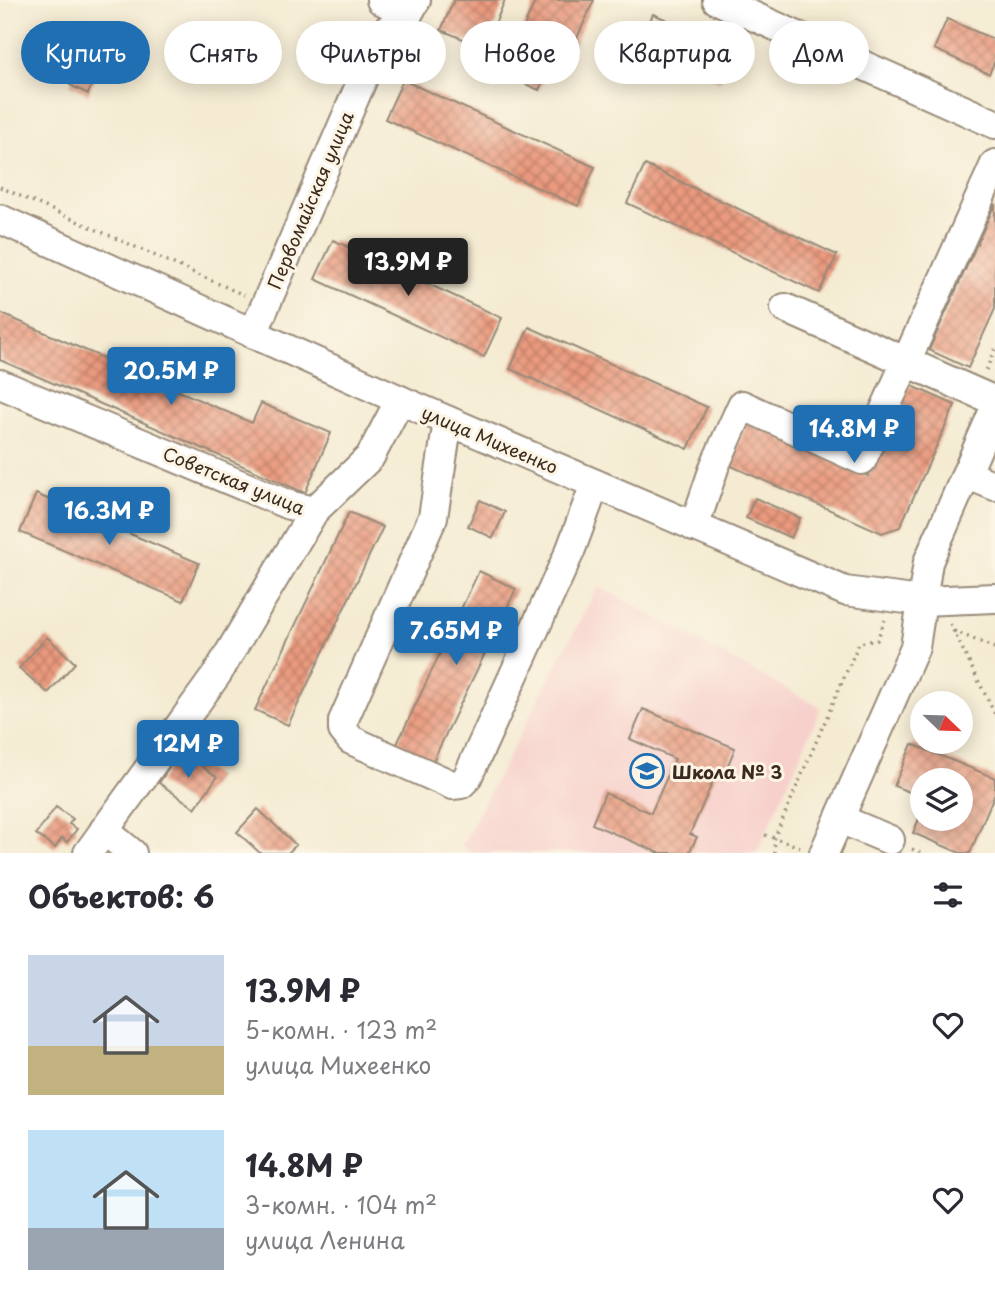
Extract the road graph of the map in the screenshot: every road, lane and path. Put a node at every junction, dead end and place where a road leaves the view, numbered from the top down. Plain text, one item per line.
1 (381, 0) edge
2 (717, 0) edge
3 (412, 7) edge
4 (995, 124) edge
5 (995, 164) edge
6 (0, 187) edge
7 (0, 219) edge
8 (265, 304) junction
9 (785, 308) dead end
10 (253, 334) junction
11 (907, 362) junction
12 (0, 384) edge
13 (400, 400) junction
14 (995, 401) edge
15 (995, 408) edge
16 (448, 421) junction
17 (967, 474) junction
18 (595, 484) junction
19 (995, 486) edge
20 (314, 511) junction
21 (694, 527) junction
22 (995, 598) edge
23 (919, 601) junction
24 (952, 630) junction
25 (995, 648) edge
26 (995, 715) edge
27 (840, 819) junction
28 (104, 830) junction
29 (765, 835) dead end
30 (775, 839) junction
31 (890, 840) dead end
32 (814, 851) edge
33 (88, 853) edge
34 (132, 853) edge
35 (775, 853) edge

1 - 3 street
2 - 4 street
3 - 8 street, Первомайская улица
5 - 11 street
6 - 8 path
7 - 10 street, улица Михеенко
8 - 10 street, Первомайская улица
9 - 11 street
10 - 13 street, улица Михеенко
11 - 14 street
11 - 21 street
12 - 20 street, Советская улица
13 - 16 street, улица Михеенко
13 - 20 street
15 - 17 street
16 - 18 street, улица Михеенко
16 - 18 street
17 - 19 street
17 - 23 street
18 - 21 street, улица Михеенко
20 - 28 street
21 - 23 street, улица Михеенко
22 - 23 street, улица Михеенко
23 - 24 path
23 - 27 street
23 - 30 path
24 - 25 path
24 - 26 path
27 - 31 street
27 - 32 street
28 - 33 street
28 - 34 street
29 - 30 path
30 - 32 path
30 - 35 path

